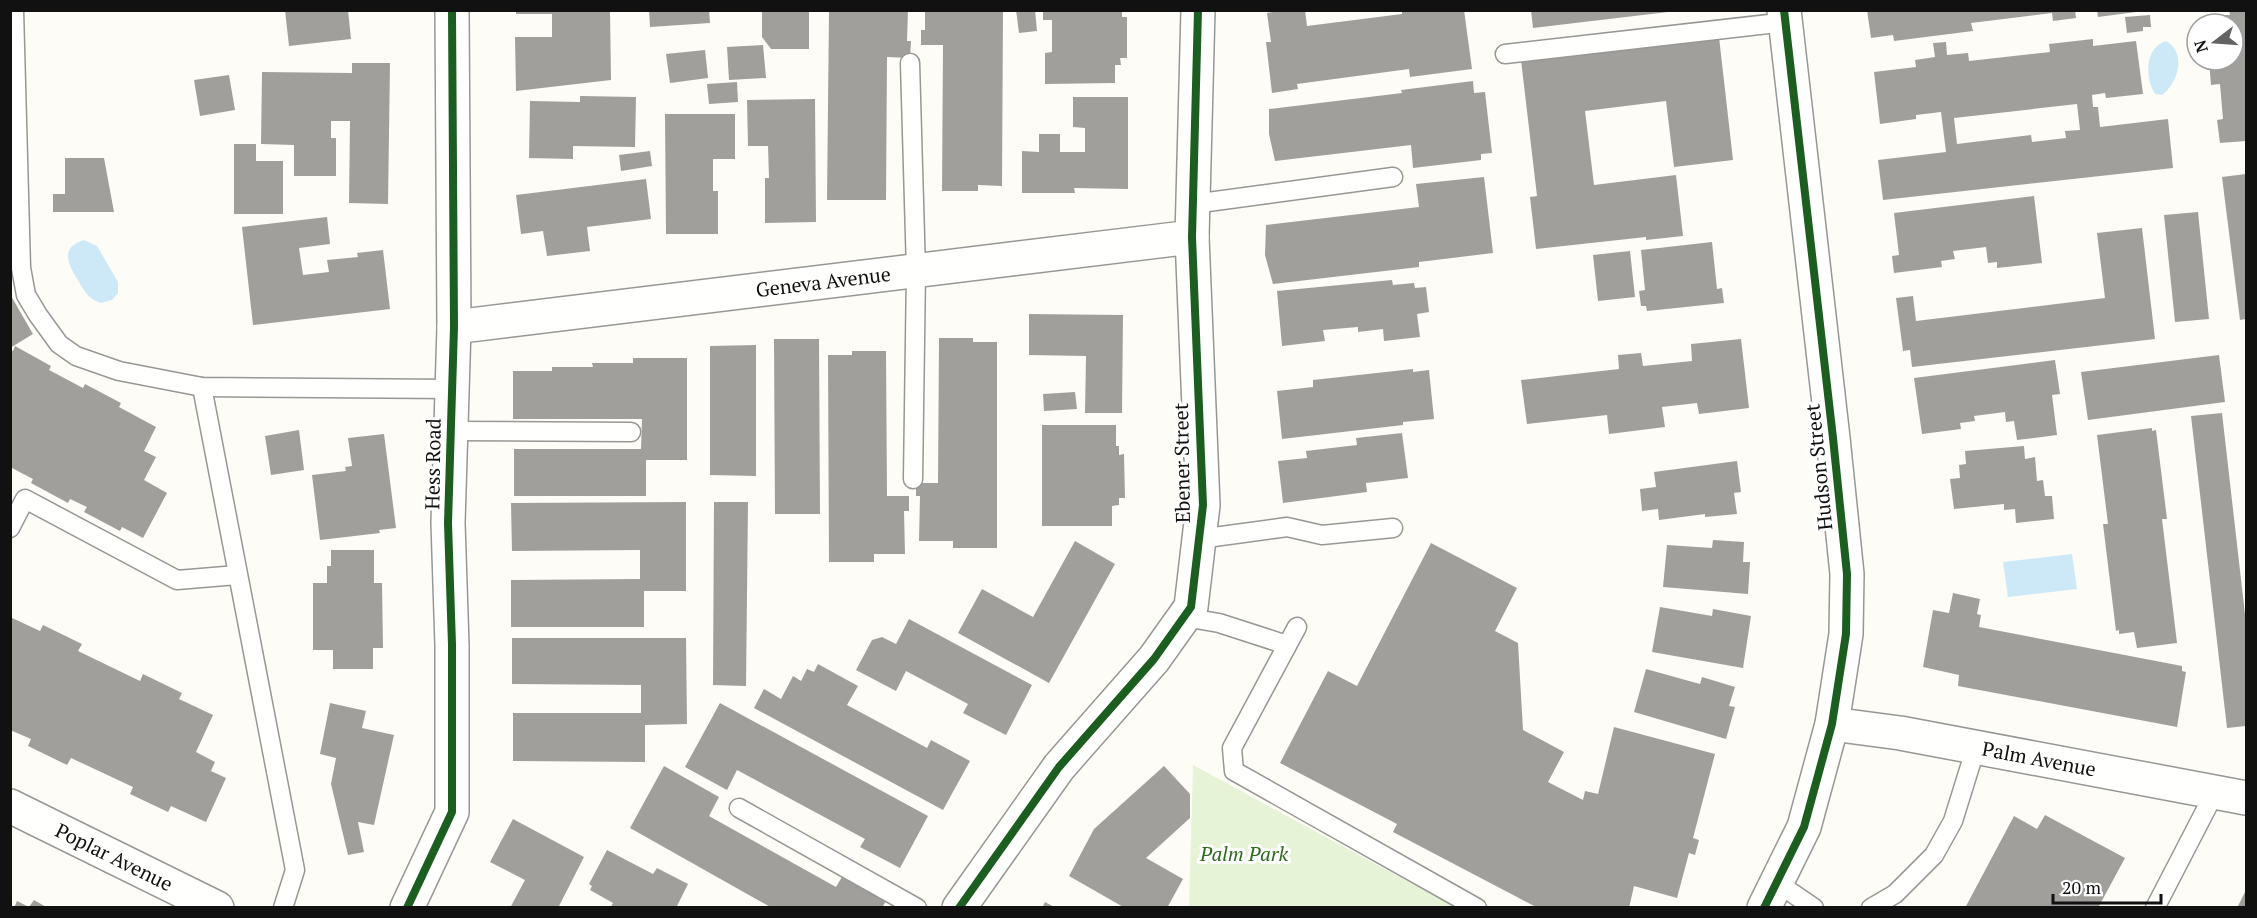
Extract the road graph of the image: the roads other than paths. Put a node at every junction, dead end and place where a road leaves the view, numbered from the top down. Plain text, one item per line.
1 (14, 10) edge
2 (452, 10) edge
3 (1198, 10) edge
4 (1785, 16) edge
5 (1505, 54) dead end
6 (910, 63) dead end
7 (1394, 177) dead end
8 (1192, 204) junction
9 (1192, 237) junction
10 (916, 271) junction
11 (454, 327) junction
12 (202, 387) junction
13 (452, 388) junction
14 (451, 431) junction
15 (630, 432) dead end
16 (913, 479) dead end
17 (10, 528) edge
18 (1393, 528) dead end
19 (1199, 540) junction
20 (237, 575) junction
21 (1184, 617) junction
22 (1297, 627) dead end
23 (1287, 645) junction
24 (1832, 724) junction
25 (1976, 747) junction
26 (2215, 792) junction
27 (2247, 798) edge
28 (10, 806) edge
29 (738, 808) dead end
30 (1770, 895) edge
31 (217, 908) edge
32 (283, 908) edge
33 (407, 908) edge
34 (917, 908) edge
35 (959, 908) edge
36 (1477, 908) edge
37 (1814, 908) edge
38 (1871, 908) edge
39 (2155, 908) edge

1 - 12 lane
2 - 11 street, Hess Road
3 - 8 street, Ebener Street
4 - 5 lane
4 - 24 street, Hudson Street
6 - 10 lane
7 - 8 lane
8 - 9 street, Ebener Street
9 - 10 street, Geneva Avenue
9 - 19 street, Ebener Street
10 - 11 street, Geneva Avenue
10 - 16 lane
11 - 13 street, Hess Road
12 - 13 lane
12 - 20 lane
13 - 14 street, Hess Road
14 - 15 lane
14 - 33 street, Hess Road
17 - 20 lane
18 - 19 lane
19 - 21 street, Ebener Street
20 - 32 lane
21 - 23 lane
21 - 35 street, Ebener Street
22 - 23 lane
23 - 36 lane
24 - 25 street, Palm Avenue
24 - 30 street, Hudson Street
25 - 26 street, Palm Avenue
25 - 38 lane
26 - 27 street, Palm Avenue
26 - 39 lane
28 - 31 street, Poplar Avenue
29 - 34 lane
30 - 37 lane

